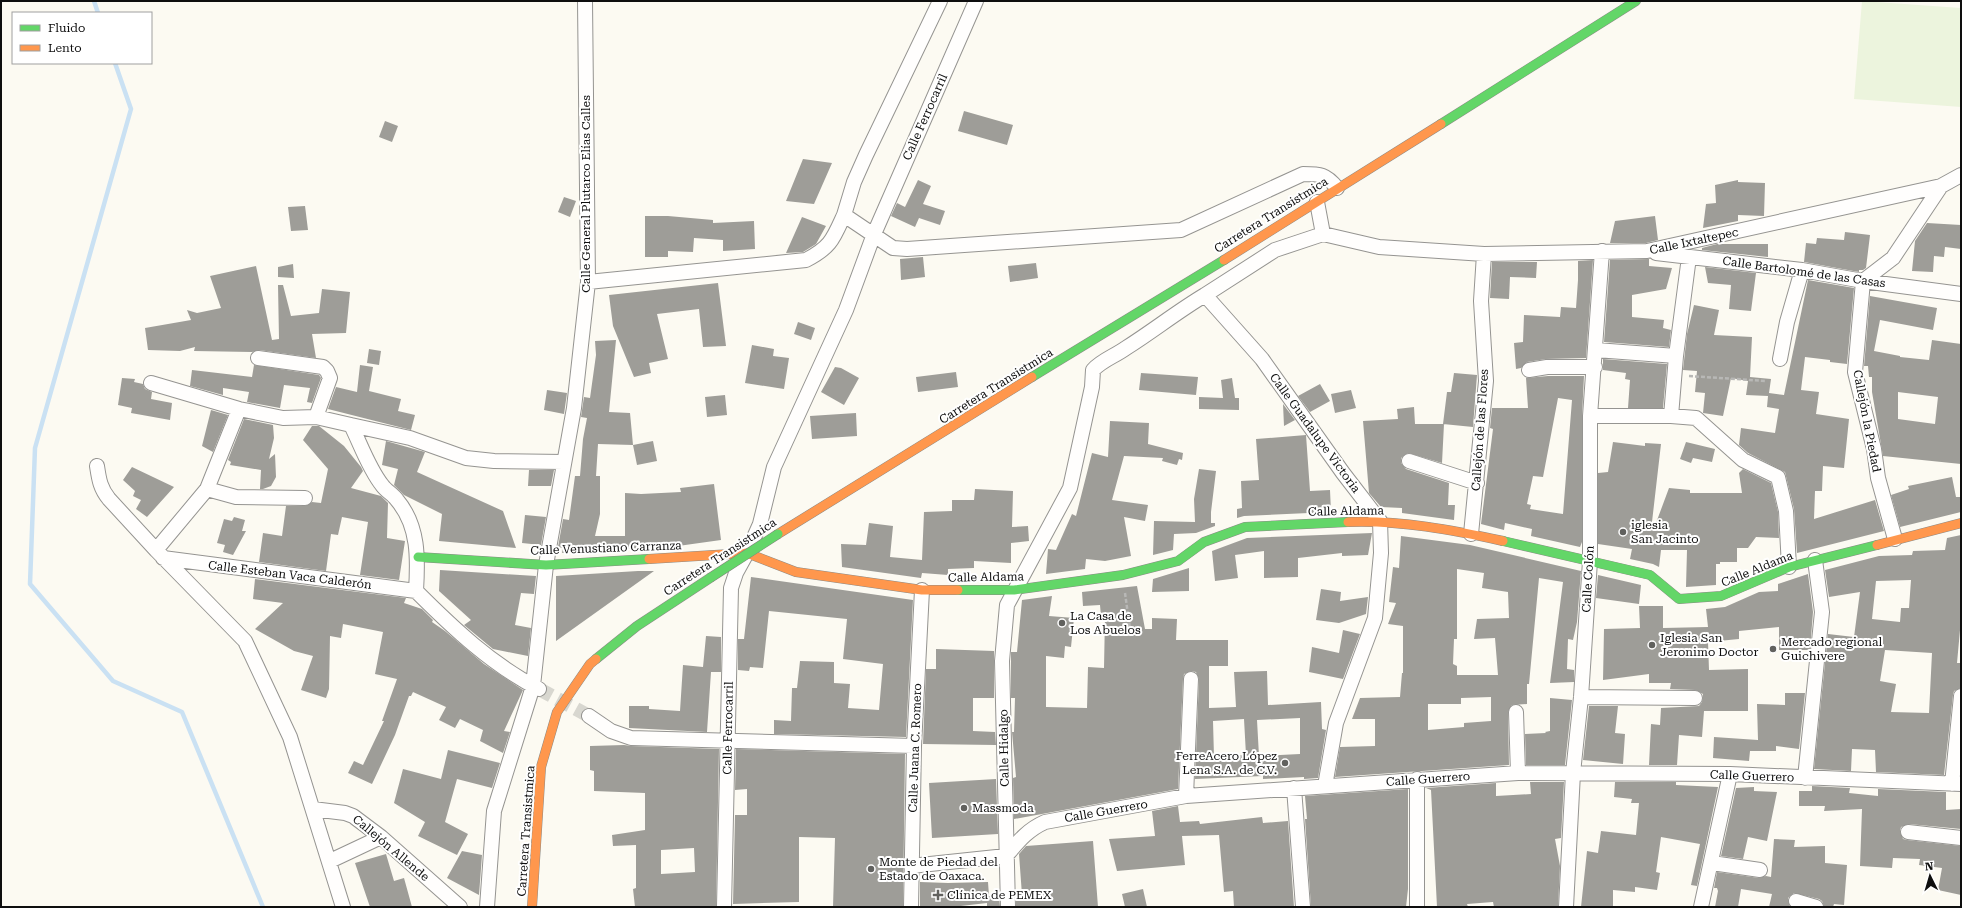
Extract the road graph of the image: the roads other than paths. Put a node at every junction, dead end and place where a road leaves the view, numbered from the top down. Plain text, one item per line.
1 (585, 1) edge
2 (940, 1) edge
3 (976, 1) edge
4 (1636, 1) edge
5 (1961, 175) edge
6 (1941, 186) junction
7 (1337, 188) junction
8 (1317, 202) junction
9 (844, 215) junction
10 (874, 234) junction
11 (1323, 234) junction
12 (1602, 251) junction
13 (1647, 251) junction
14 (1484, 254) junction
15 (1689, 257) junction
16 (1802, 270) junction
17 (1864, 281) junction
18 (588, 282) junction
19 (1961, 294) edge
20 (1205, 295) junction
21 (1596, 350) junction
22 (1676, 356) junction
23 (258, 358) dead end
24 (1780, 359) dead end
25 (1595, 367) junction
26 (1529, 370) dead end
27 (151, 383) dead end
28 (240, 409) junction
29 (1590, 416) junction
30 (1670, 416) junction
31 (316, 417) junction
32 (351, 425) junction
33 (1409, 461) dead end
34 (564, 462) junction
35 (97, 466) dead end
36 (1477, 483) junction
37 (207, 489) junction
38 (305, 498) dead end
39 (1380, 521) junction
40 (1961, 523) edge
41 (1471, 534) junction
42 (1895, 539) junction
43 (747, 553) junction
44 (160, 554) junction
45 (418, 557) junction
46 (1815, 560) junction
47 (1590, 561) junction
48 (546, 565) junction
49 (1789, 567) junction
50 (922, 590) junction
51 (1014, 590) junction
52 (416, 591) junction
53 (1191, 679) dead end
54 (536, 688) junction
55 (1961, 696) edge
56 (1581, 697) junction
57 (1695, 698) dead end
58 (1516, 712) dead end
59 (589, 716) tunnel mouth
60 (728, 739) junction
61 (914, 746) junction
62 (1518, 773) junction
63 (1573, 773) junction
64 (1730, 774) junction
65 (1805, 778) junction
66 (1417, 779) junction
67 (1956, 784) edge
68 (1325, 786) junction
69 (1294, 788) junction
70 (1186, 796) junction
71 (313, 809) junction
72 (1908, 832) dead end
73 (381, 837) junction
74 (1961, 838) edge
75 (1006, 856) junction
76 (330, 861) junction
77 (1712, 863) junction
78 (911, 866) junction
79 (1760, 870) dead end
80 (1796, 901) dead end
81 (488, 906) edge
82 (343, 907) edge
83 (460, 907) edge
84 (532, 907) edge
85 (724, 907) edge
86 (911, 907) edge
87 (1008, 907) edge
88 (1303, 907) edge
89 (1417, 907) edge
90 (1566, 907) edge
91 (1700, 907) edge
92 (1816, 907) edge

1 - 18 street, Calle General Plutarco Elías Calles
2 - 9 street
3 - 10 street, Calle Ferrocarril
4 - 7 street, Carretera Transistmica
5 - 6 street, Calle Ixtaltepec
6 - 13 street, Calle Ixtaltepec
6 - 17 street
7 - 8 street, Carretera Transistmica
7 - 10 street
8 - 11 street
8 - 84 street, Carretera Transistmica, bridge
9 - 10 street
9 - 18 street
10 - 43 street, Calle Ferrocarril
11 - 14 street, Calle Ixtaltepec
11 - 20 street
12 - 13 street, Calle Ixtaltepec
12 - 14 street, Calle Ixtaltepec
12 - 21 street, Calle Colón
13 - 15 street, Calle Bartolomé de las Casas
14 - 36 street, Callejón de las Flores
15 - 16 street, Calle Bartolomé de las Casas
15 - 22 street
16 - 17 street, Calle Bartolomé de las Casas
16 - 24 street
17 - 19 street, Calle Bartolomé de las Casas
17 - 42 street, Callejón la Piedad
18 - 34 street, Calle General Plutarco Elías Calles
20 - 39 street, Calle Guadalupe Victoria
20 - 51 street, Calle Hidalgo
21 - 22 street
21 - 25 street, Calle Colón
22 - 30 street
23 - 31 street
25 - 26 street
25 - 29 street, Calle Colón
27 - 28 street
28 - 31 street
28 - 37 street
29 - 30 street
29 - 47 street, Calle Colón
30 - 49 street
31 - 32 street
32 - 34 street
32 - 45 street
33 - 36 street
34 - 48 street, Calle General Plutarco Elías Calles
35 - 44 street
36 - 41 street, Callejón de las Flores
37 - 38 street
37 - 44 street
39 - 41 street, Calle Aldama
39 - 51 street, Calle Aldama
39 - 68 street
40 - 42 street, Calle Aldama
41 - 47 street, Calle Aldama
42 - 46 street, Calle Aldama
43 - 48 street, Calle Venustiano Carranza
43 - 50 street, Calle Aldama
43 - 60 street, Calle Ferrocarril
44 - 52 street, Calle Esteban Vaca Calderón
44 - 71 street
45 - 48 street, Calle Venustiano Carranza
45 - 52 street
46 - 49 street, Calle Aldama
46 - 65 street
47 - 49 street, Calle Aldama
47 - 56 street, Calle Colón
48 - 54 street, Calle General Plutarco Elías Calles
50 - 51 street, Calle Aldama
50 - 61 street, Calle Juana C. Romero
51 - 75 street, Calle Hidalgo
52 - 54 street
53 - 70 street
54 - 81 street, Calle General Plutarco Elías Calles
55 - 67 street
56 - 57 street
56 - 63 street, Calle Colón
58 - 62 street
59 - 60 street
60 - 61 street
60 - 85 street, Calle Ferrocarril
61 - 78 street, Calle Juana C. Romero
62 - 63 street, Calle Guerrero
62 - 66 street, Calle Guerrero
63 - 64 street, Calle Guerrero
63 - 90 street, Calle Colón
64 - 65 street, Calle Guerrero
64 - 77 street
65 - 67 street, Calle Guerrero
66 - 68 street, Calle Guerrero
66 - 89 street
68 - 69 street, Calle Guerrero
69 - 70 street, Calle Guerrero
69 - 88 street
70 - 75 street, Calle Guerrero
71 - 73 street, Callejón Allende
71 - 76 street
72 - 74 street
73 - 76 street
73 - 83 street, Callejón Allende
75 - 78 street
75 - 87 street, Calle Hidalgo
76 - 82 street
77 - 79 street
77 - 91 street
78 - 86 street, Calle Juana C. Romero
80 - 92 street

